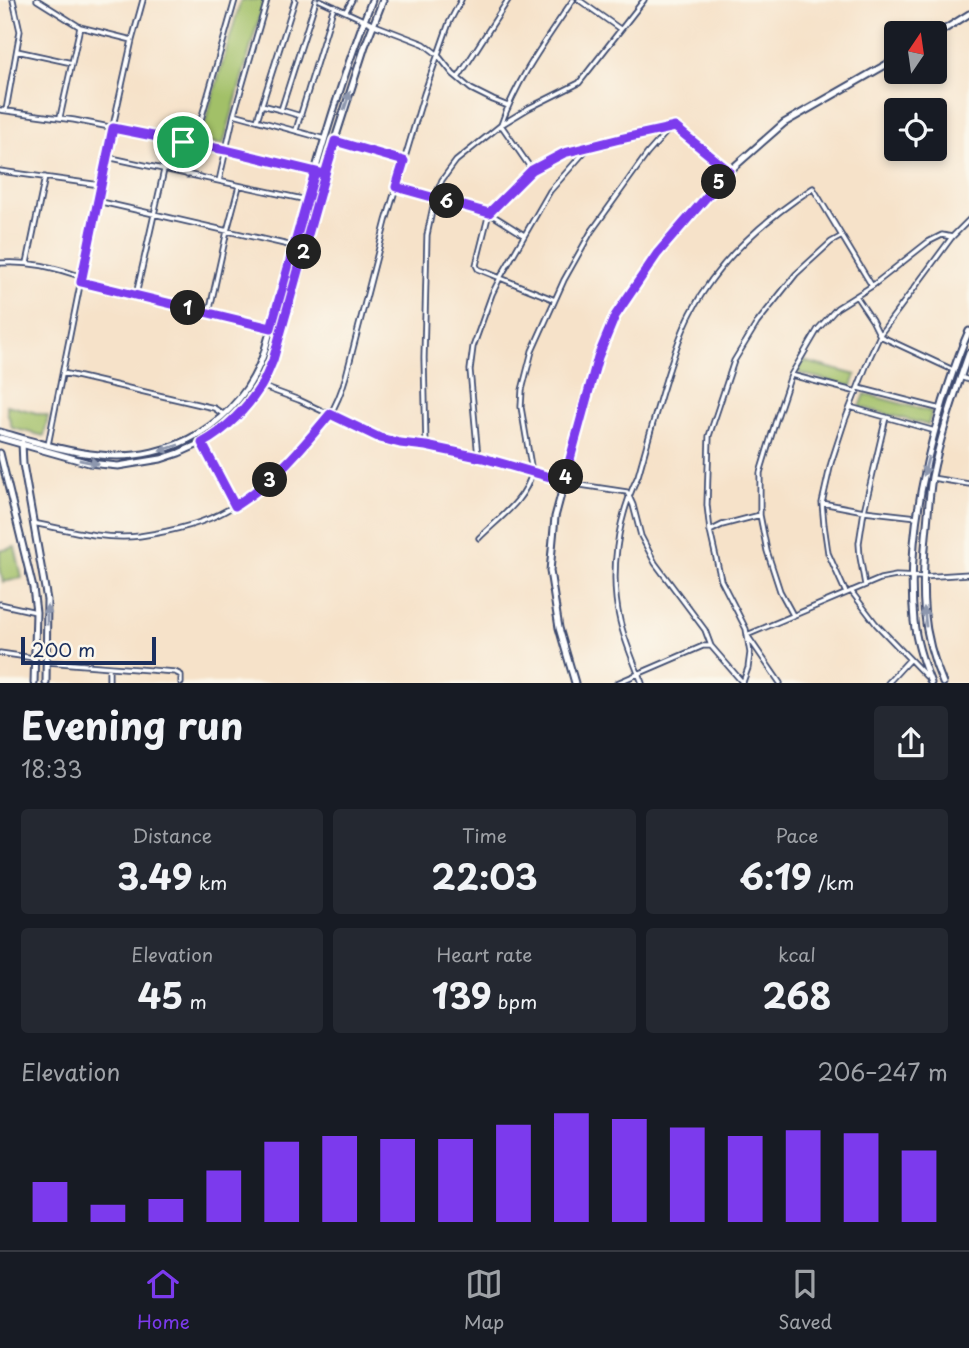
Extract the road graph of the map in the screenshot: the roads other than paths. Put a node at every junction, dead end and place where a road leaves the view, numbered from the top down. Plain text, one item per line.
1 (13, 0) edge
2 (37, 0) edge
3 (143, 0) edge
4 (235, 0) edge
5 (267, 0) edge
6 (295, 0) edge
7 (318, 0) edge
8 (352, 0) edge
9 (372, 0) edge
10 (383, 0) edge
11 (461, 0) edge
12 (508, 0) edge
13 (576, 0) edge
14 (644, 0) edge
15 (334, 6) junction
16 (346, 11) junction
17 (969, 14) edge
18 (364, 20) junction
19 (372, 24) junction
20 (79, 27) junction
21 (947, 28) edge
22 (621, 29) junction
23 (132, 40) junction
24 (17, 51) junction
25 (437, 54) junction
26 (72, 63) junction
27 (884, 65) edge
28 (458, 78) junction
29 (262, 105) junction
30 (508, 106) junction
31 (3, 110) edge
32 (281, 110) junction
33 (234, 114) junction
34 (301, 116) junction
35 (60, 117) junction
36 (257, 120) junction
37 (501, 125) junction
38 (113, 128) junction
39 (669, 129) junction
40 (296, 130) junction
41 (325, 139) junction
42 (335, 141) junction
43 (194, 144) junction
44 (588, 147) junction
45 (226, 150) junction
46 (107, 157) junction
47 (404, 161) junction
48 (164, 170) junction
49 (532, 170) junction
50 (0, 171) edge
51 (729, 171) junction
52 (315, 172) junction
53 (325, 174) junction
54 (187, 175) junction
55 (45, 177) junction
56 (219, 181) junction
57 (100, 185) junction
58 (239, 186) junction
59 (396, 187) junction
60 (435, 197) junction
61 (307, 200) junction
62 (97, 201) junction
63 (489, 213) junction
64 (155, 214) junction
65 (969, 220) edge
66 (226, 231) junction
67 (524, 235) junction
68 (842, 236) junction
69 (952, 237) junction
70 (295, 246) junction
71 (0, 263) edge
72 (27, 263) junction
73 (500, 278) junction
74 (81, 279) junction
75 (872, 286) junction
76 (136, 295) junction
77 (856, 296) junction
78 (555, 300) junction
79 (209, 313) junction
80 (271, 328) junction
81 (969, 331) edge
82 (880, 336) junction
83 (969, 353) edge
84 (953, 370) junction
85 (63, 373) junction
86 (791, 375) junction
87 (960, 377) junction
88 (969, 380) edge
89 (261, 386) junction
90 (858, 390) junction
91 (850, 407) junction
92 (941, 410) junction
93 (330, 414) junction
94 (225, 415) junction
95 (886, 417) junction
96 (935, 431) junction
97 (0, 432) edge
98 (18, 437) junction
99 (0, 438) edge
100 (202, 443) junction
101 (22, 444) junction
102 (426, 446) junction
103 (48, 447) junction
104 (0, 453) edge
105 (478, 457) junction
106 (532, 472) junction
107 (932, 478) junction
108 (564, 481) junction
109 (969, 484) edge
110 (629, 495) junction
111 (822, 503) junction
112 (235, 506) junction
113 (864, 511) junction
114 (760, 515) junction
115 (918, 517) junction
116 (33, 523) junction
117 (709, 531) junction
118 (479, 537) dead end
119 (969, 574) edge
120 (922, 577) junction
121 (912, 578) junction
122 (865, 585) junction
123 (851, 591) junction
124 (846, 593) junction
125 (0, 604) edge
126 (36, 612) junction
127 (793, 615) junction
128 (747, 635) junction
129 (711, 646) junction
130 (0, 653) edge
131 (34, 658) junction
132 (909, 660) junction
133 (47, 662) junction
134 (109, 667) junction
135 (638, 675) junction
136 (930, 681) edge
137 (34, 683) edge
138 (46, 683) edge
139 (109, 683) edge
140 (181, 683) edge
141 (575, 683) edge
142 (617, 683) edge
143 (642, 683) edge
144 (743, 683) edge
145 (780, 683) edge
146 (888, 683) edge
147 (943, 683) edge

1 - 24 street
2 - 20 street
3 - 23 street
4 - 43 street
5 - 33 street
6 - 29 street
7 - 15 street
7 - 32 street
8 - 16 street
9 - 18 main road
10 - 19 main road
11 - 25 street
12 - 28 street
13 - 22 street
13 - 30 street
14 - 22 street
15 - 16 street
15 - 34 street
16 - 18 street
17 - 21 main road
18 - 19 street
18 - 41 main road
19 - 25 street
42 -> 19 main road
20 - 23 street
20 - 26 street
22 - 37 street
23 - 38 street
24 - 26 street
24 - 31 street
25 - 28 street
25 - 47 street
26 - 35 street
27 - 51 main road
28 - 30 street
29 - 32 street
29 - 36 street
30 - 37 street
31 - 35 street
32 - 34 street
33 - 36 street
33 - 45 street
34 - 40 street
35 - 38 street
36 - 40 street
37 - 49 street
37 - 60 street
38 - 43 street
38 - 46 street
39 - 44 street
39 - 51 street
39 - 78 street
40 - 41 street
41 - 52 main road
42 - 47 street
42 - 53 main road
43 - 45 street
43 - 54 street
44 - 49 street
44 - 67 street
45 - 52 street
45 - 56 street
46 - 48 street
46 - 57 street
47 - 59 street
48 - 54 street
48 - 64 street
49 - 63 street
50 - 55 street
51 - 108 main road
52 - 53 street
52 - 61 main road
53 - 89 main road
54 - 56 street
55 - 57 street
55 - 72 street
56 - 58 street
57 - 62 street
58 - 61 street
58 - 66 street
59 - 60 street
59 - 93 street
60 - 63 street
60 - 102 street
61 - 70 main road
62 - 64 street
62 - 74 street
63 - 67 street
63 - 73 street
64 - 66 street
64 - 76 street
65 - 69 street
66 - 70 street
66 - 79 street
67 - 73 street
68 - 75 street
68 - 110 street
68 - 117 street
69 - 75 street
69 - 82 street
70 - 80 main road
71 - 72 street
72 - 74 street
73 - 78 street
73 - 105 street
74 - 76 street
74 - 85 street
75 - 77 street
76 - 79 street
77 - 82 street
77 - 86 street
78 - 106 street
79 - 80 street
80 - 94 main road
81 - 84 main road
82 - 84 street
82 - 90 street
83 - 87 main road
84 - 92 main road
85 - 94 street
85 - 103 street
86 - 90 street
86 - 114 street
87 - 88 street
87 - 107 main road
89 - 93 street
89 - 100 main road
90 - 91 street
90 - 92 street
91 - 95 street
91 - 111 street
92 - 96 main road
93 - 102 street
93 - 112 street
94 -> 103 main road
95 - 96 street
95 - 113 street
96 -> 115 main road
97 - 98 main road
98 - 101 main road
98 - 103 main road
99 - 101 main road
103 -> 100 main road
100 - 112 street
101 - 103 main road
101 - 116 main road
102 - 105 street
104 - 126 main road
105 - 106 street
106 - 108 street
106 - 118 street
107 - 109 street
107 - 120 main road
108 - 110 street
108 - 141 main road
110 - 129 street
110 - 135 street
111 - 113 street
111 - 124 street
112 - 116 street
113 - 115 street
113 - 122 street
114 - 117 street
114 - 127 street
115 - 121 main road
133 -> 116 main road
117 - 128 street
119 - 120 street
120 - 121 street
147 -> 120 main road
121 - 122 street
121 - 136 main road
122 - 123 street
123 - 124 street
123 - 132 street
124 - 127 street
125 - 126 street
126 - 131 main road
127 - 128 street
128 - 144 street
128 - 145 street
129 - 135 street
129 - 144 street
130 - 131 street
131 - 137 main road
132 - 136 street
132 - 146 street
133 - 134 street
133 - 138 main road
134 - 139 street
134 - 140 street
135 - 142 street
135 - 143 street

